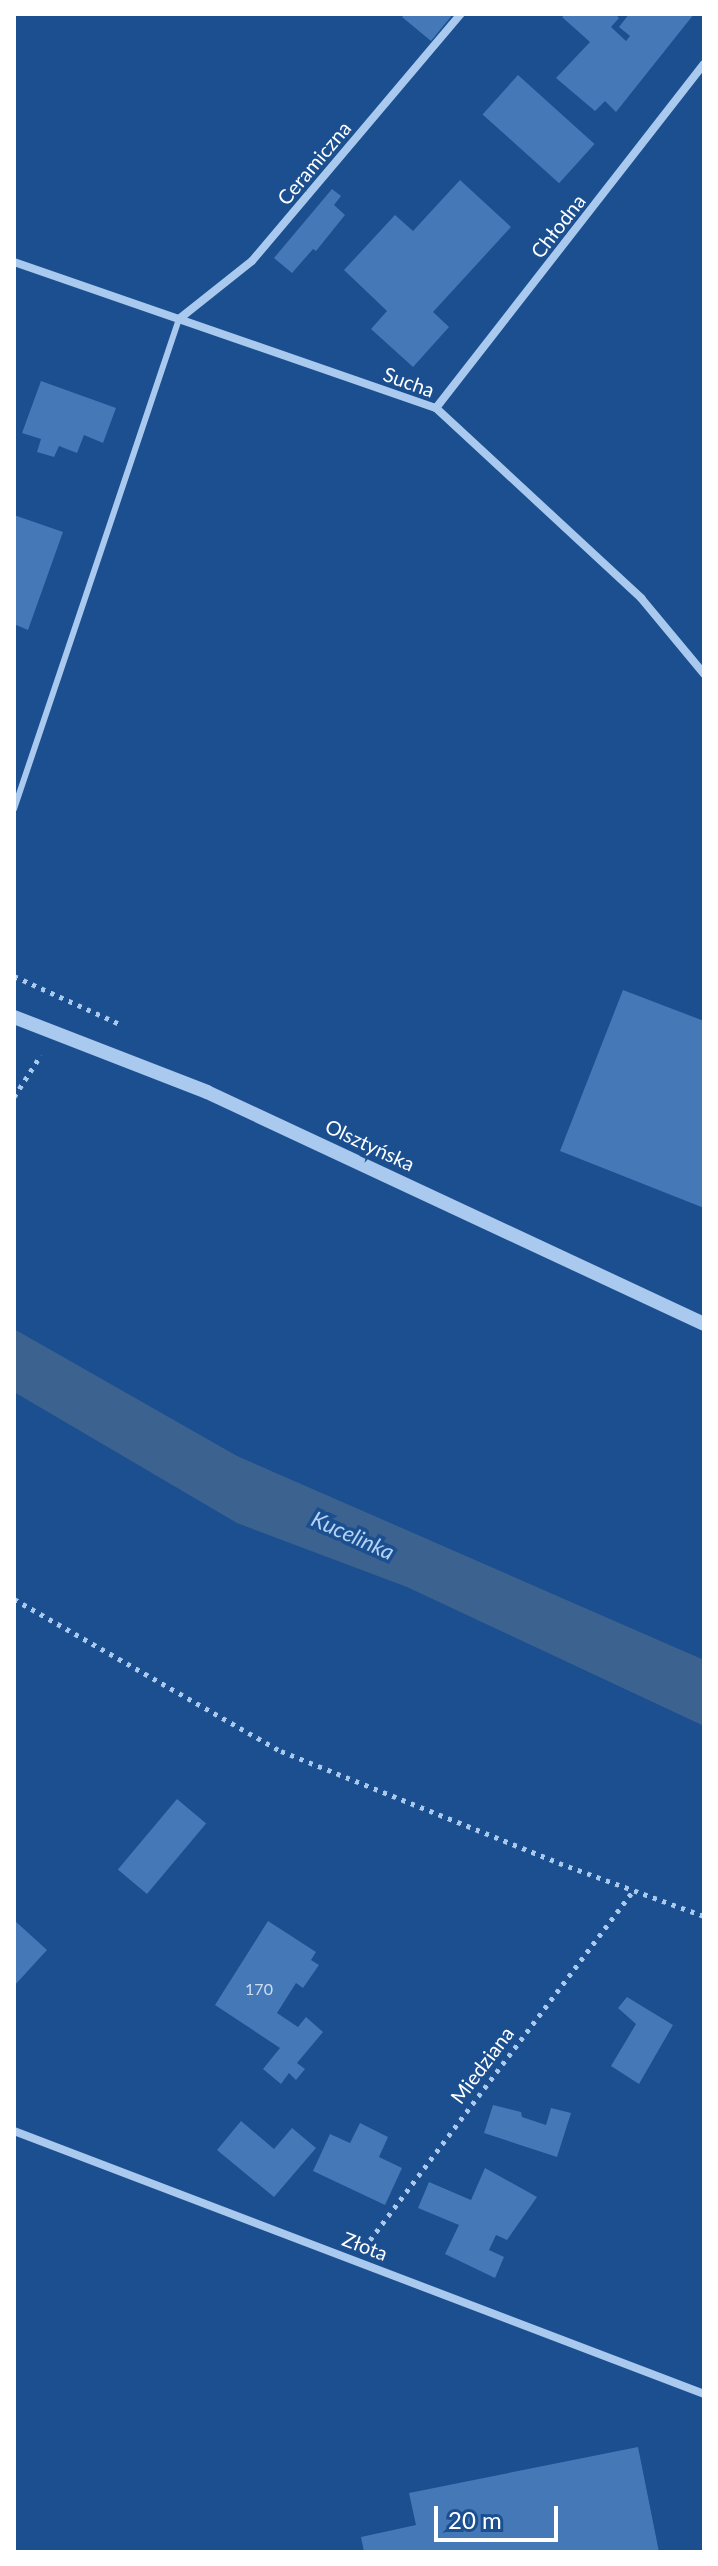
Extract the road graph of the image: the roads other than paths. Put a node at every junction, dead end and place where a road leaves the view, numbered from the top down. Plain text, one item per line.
1 (461, 14) edge
2 (704, 64) edge
3 (14, 262) edge
4 (179, 319) junction
5 (436, 408) junction
6 (704, 674) edge
7 (14, 809) edge
8 (14, 1017) edge
9 (704, 1324) edge
10 (14, 2131) edge
11 (704, 2394) edge

1 - 4 street, Ceramiczna
2 - 5 street, Chłodna
3 - 4 street, Sucha
4 - 5 street, Sucha
4 - 7 lane
5 - 6 street, Sucha
8 - 9 street, Olsztyńska
10 - 11 street, Złota

